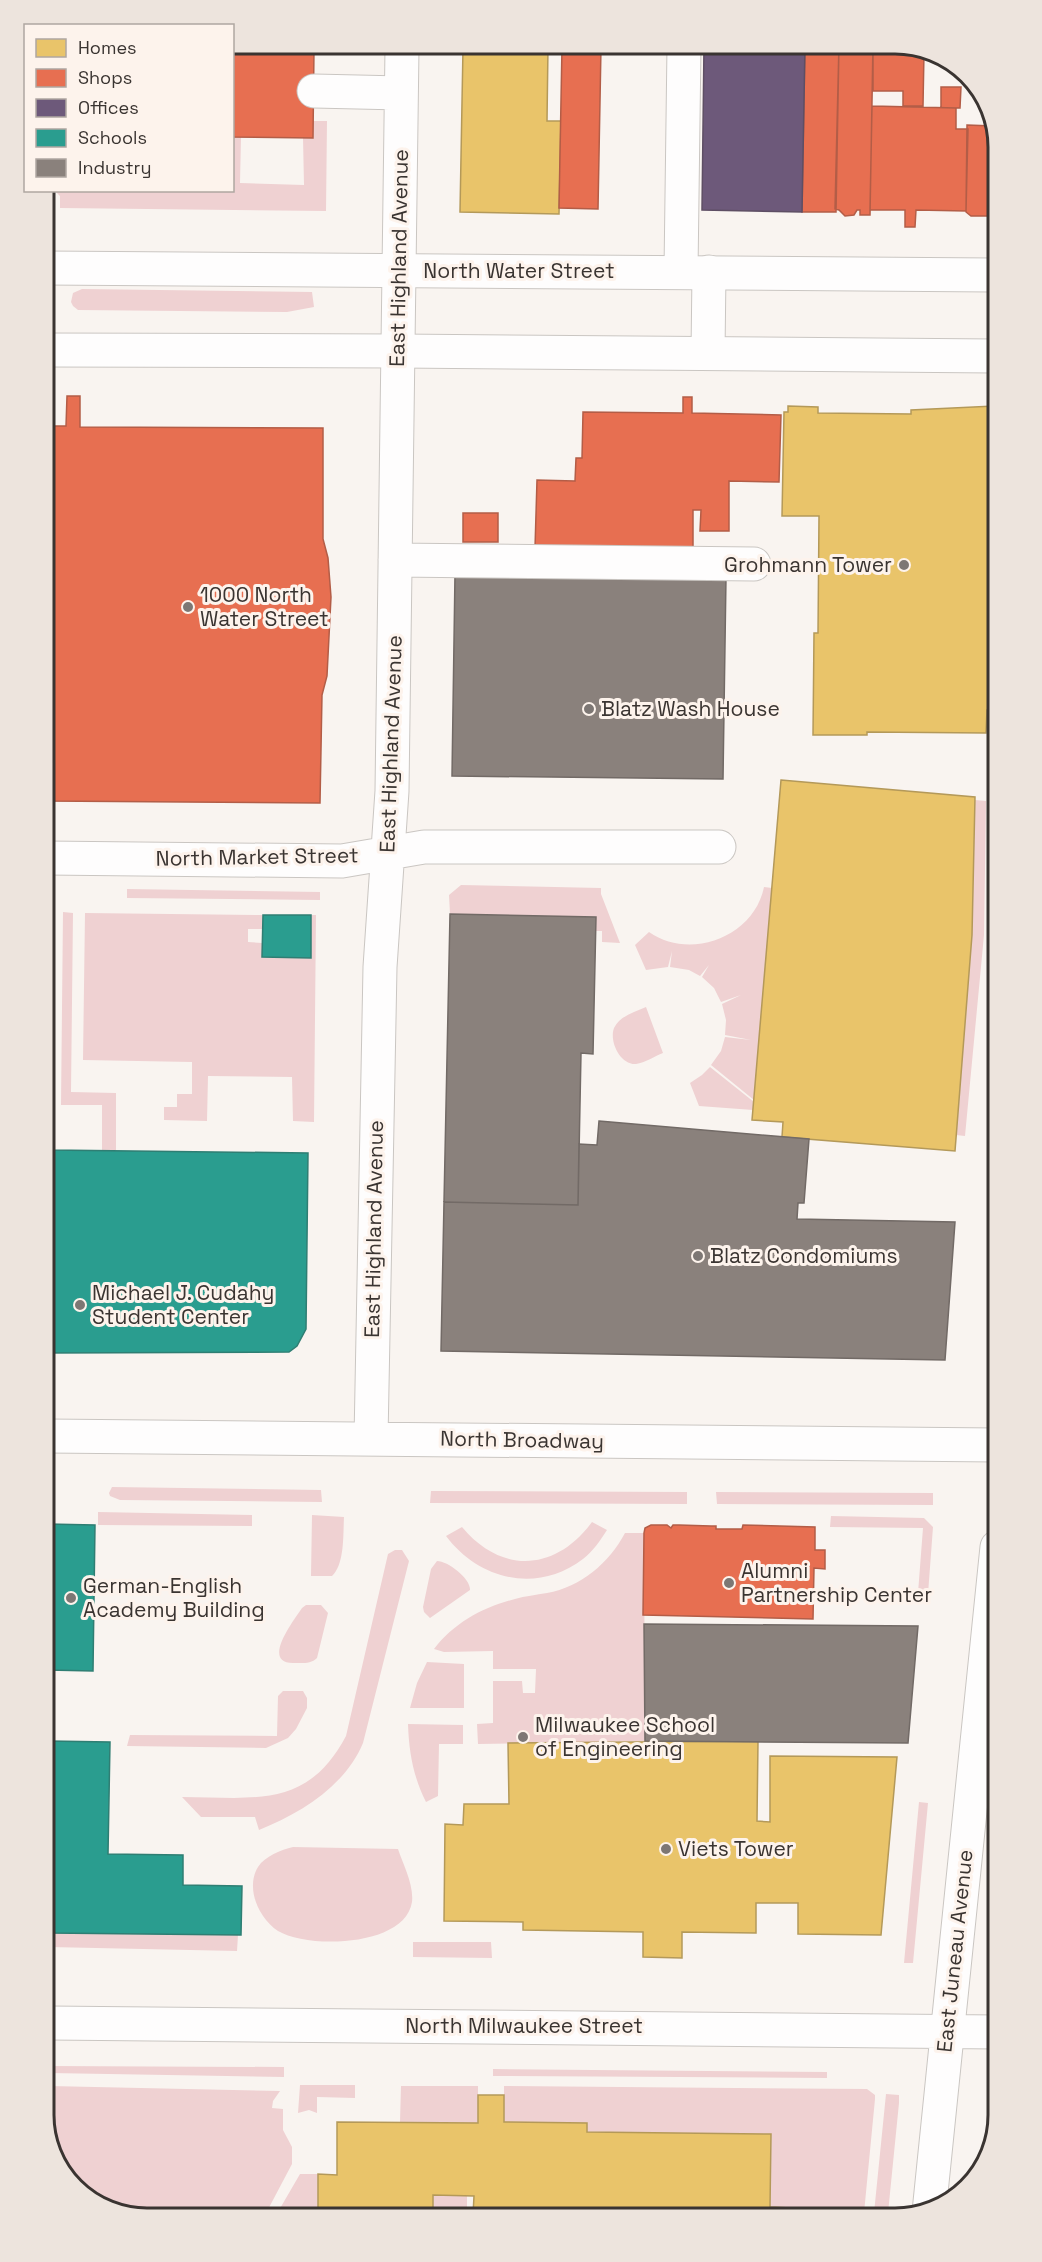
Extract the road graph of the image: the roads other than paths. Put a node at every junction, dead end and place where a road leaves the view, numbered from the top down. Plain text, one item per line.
1 (402, 54) edge
2 (684, 54) edge
3 (314, 92) dead end
4 (401, 93) junction
5 (54, 268) edge
6 (399, 271) junction
7 (695, 272) junction
8 (988, 275) edge
9 (54, 350) edge
10 (398, 351) junction
11 (708, 353) junction
12 (988, 356) edge
13 (395, 560) junction
14 (754, 564) dead end
15 (719, 847) dead end
16 (388, 853) junction
17 (54, 858) edge
18 (54, 1436) edge
19 (371, 1439) junction
20 (988, 1445) edge
21 (988, 1638) edge
22 (54, 2023) edge
23 (947, 2030) junction
24 (988, 2032) edge
25 (930, 2201) edge

1 - 4 street, East Highland Avenue
2 - 7 street
3 - 4 street
4 - 6 street, East Highland Avenue
5 - 6 street, North Water Street
6 - 7 street, North Water Street
6 - 10 street, East Highland Avenue
7 - 8 street, North Water Street
7 - 11 street
9 - 10 street
10 - 11 street
10 - 13 street, East Highland Avenue
11 - 12 street
13 - 14 street
13 - 16 street, East Highland Avenue
15 - 16 street, North Market Street
16 - 17 street, North Market Street
16 - 19 street, East Highland Avenue
18 - 19 street, North Broadway
19 - 20 street, North Broadway
21 - 23 street, East Juneau Avenue
22 - 23 street, North Milwaukee Street
23 - 24 street, North Milwaukee Street
23 - 25 street, East Juneau Avenue

